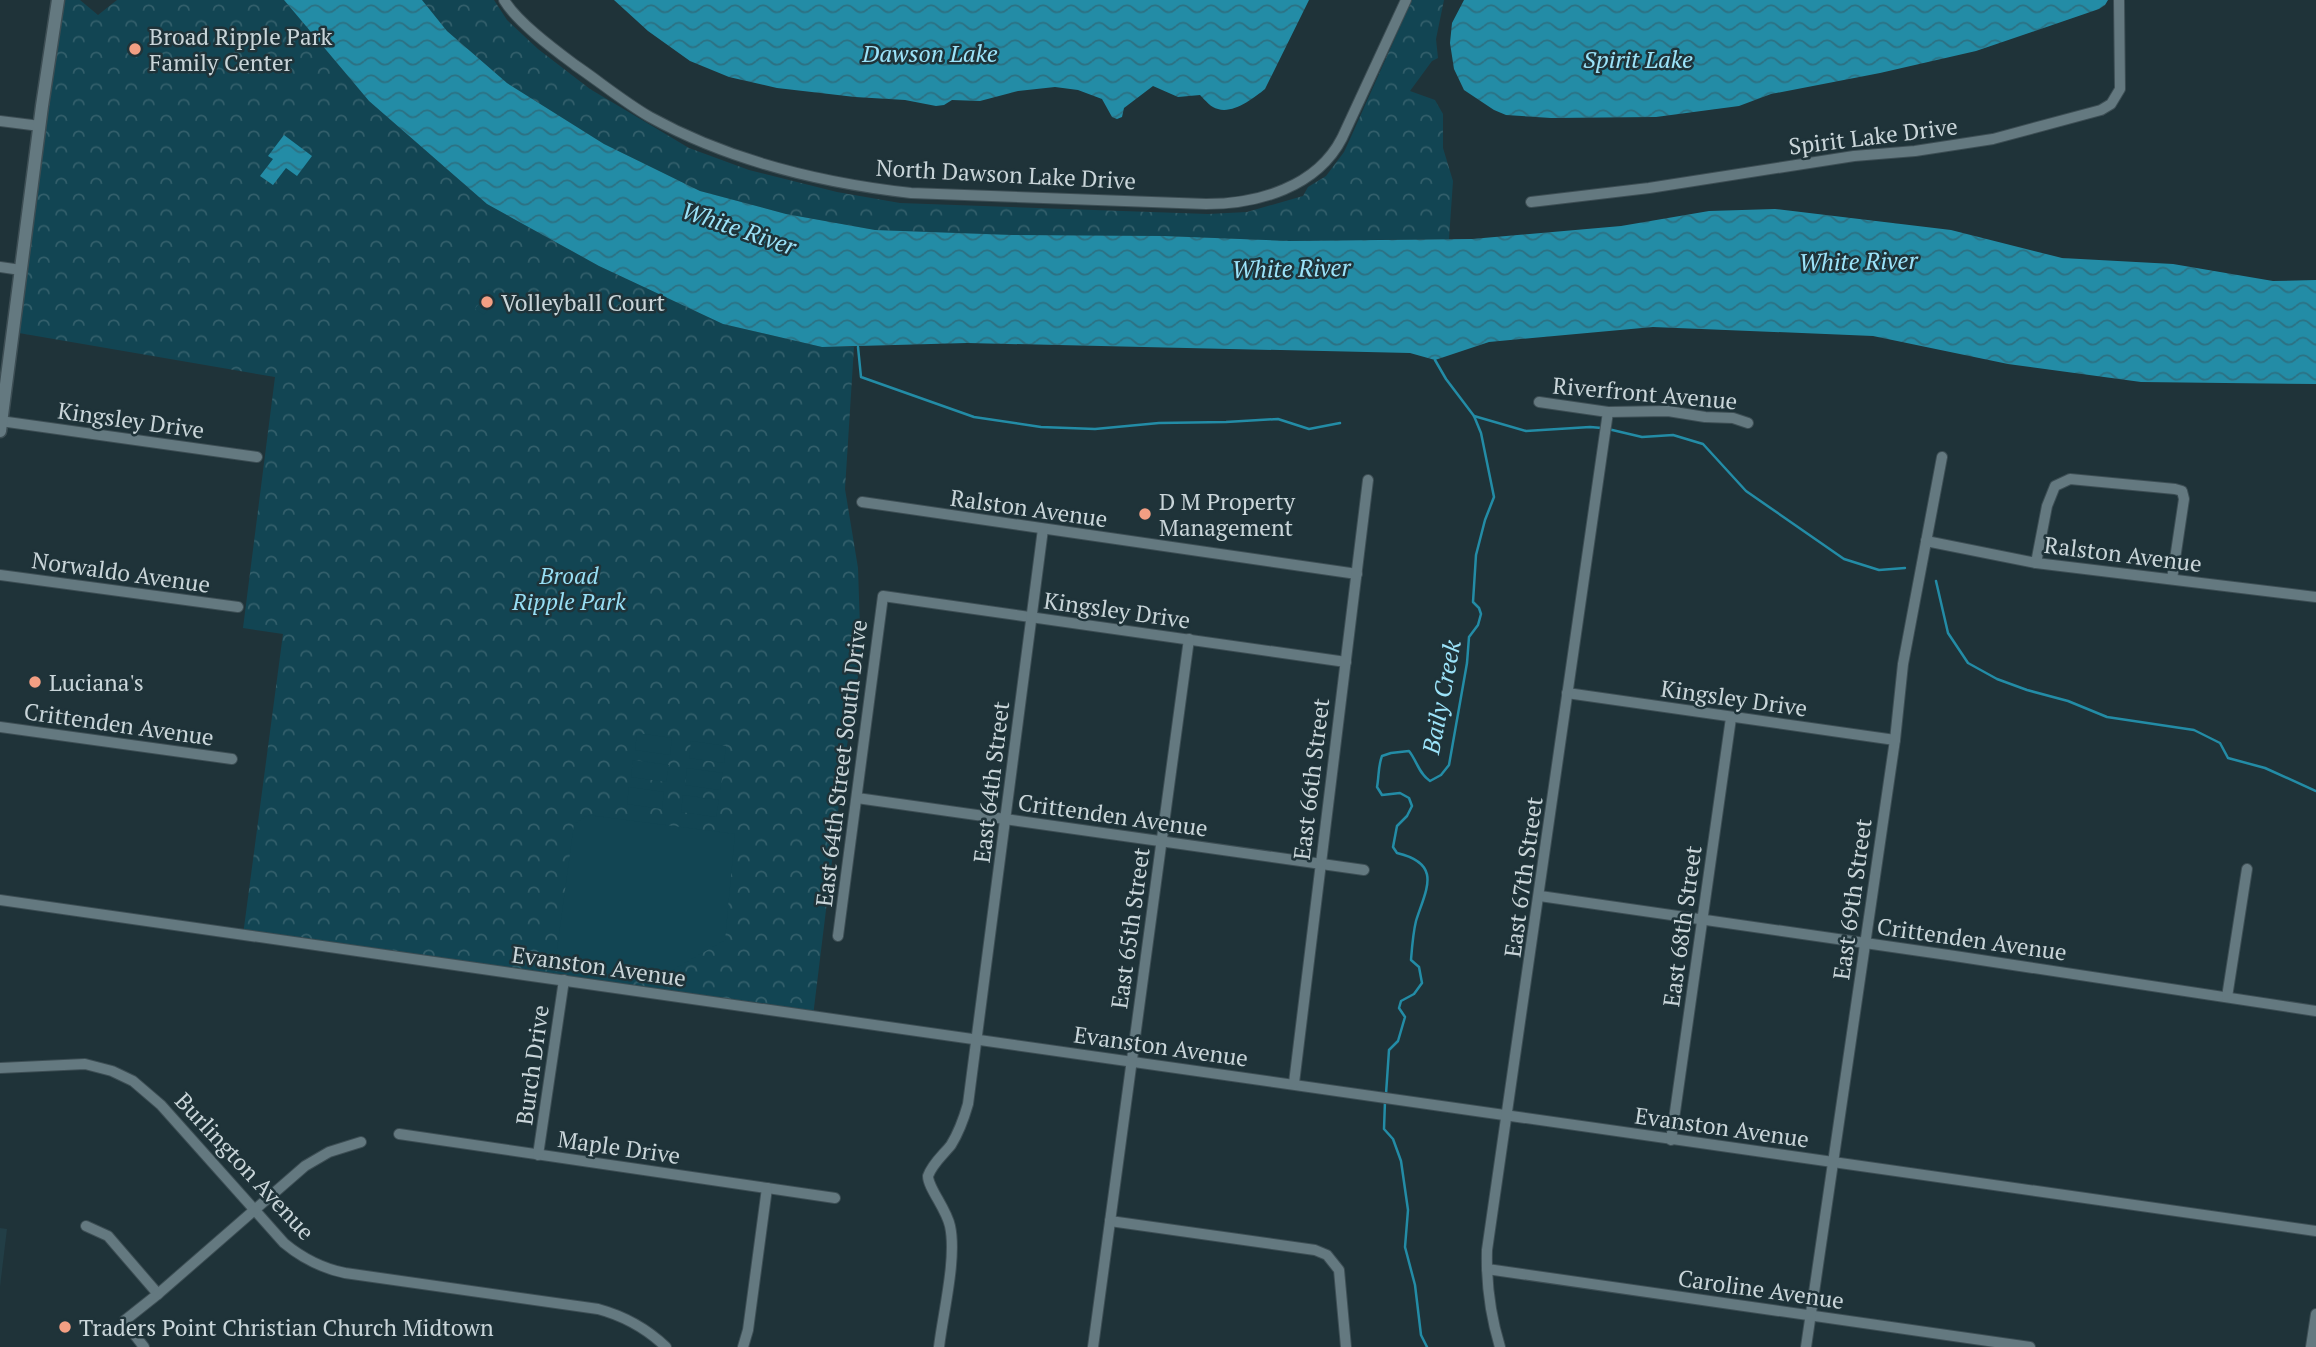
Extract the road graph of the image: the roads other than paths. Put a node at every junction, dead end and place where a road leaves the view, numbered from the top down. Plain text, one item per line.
1 (58, 0) edge
2 (505, 0) edge
3 (1406, 0) edge
4 (2119, 0) edge
5 (0, 121) edge
6 (40, 126) junction
7 (1531, 202) dead end
8 (0, 267) edge
9 (21, 270) junction
10 (1539, 402) dead end
11 (1608, 412) junction
12 (1748, 423) dead end
13 (0, 424) edge
14 (257, 457) dead end
15 (1942, 457) dead end
16 (1368, 480) dead end
17 (862, 502) dead end
18 (1043, 529) junction
19 (1926, 541) junction
20 (2036, 563) junction
21 (1357, 574) junction
22 (0, 575) edge
23 (2172, 579) junction
24 (883, 596) joint
25 (2316, 597) edge
26 (238, 607) dead end
27 (1031, 617) junction
28 (1189, 639) junction
29 (1346, 662) junction
30 (1567, 693) junction
31 (1731, 718) junction
32 (0, 727) edge
33 (1895, 740) junction
34 (232, 760) dead end
35 (857, 798) junction
36 (1005, 820) junction
37 (1161, 842) junction
38 (1319, 864) junction
39 (2247, 869) dead end
40 (1364, 870) dead end
41 (1540, 896) junction
42 (0, 900) edge
43 (1703, 919) junction
44 (838, 936) dead end
45 (1866, 943) junction
46 (564, 980) junction
47 (2227, 997) junction
48 (2316, 1011) edge
49 (977, 1039) junction
50 (1132, 1062) junction
51 (0, 1068) edge
52 (1294, 1083) junction
53 (1507, 1116) junction
54 (398, 1134) dead end
55 (1671, 1140) junction
56 (361, 1142) dead end
57 (538, 1155) junction
58 (1832, 1163) junction
59 (767, 1188) junction
60 (835, 1198) dead end
61 (253, 1210) junction
62 (1110, 1221) junction
63 (86, 1226) dead end
64 (2316, 1231) edge
65 (1486, 1269) junction
66 (158, 1294) junction
67 (2316, 1314) edge
68 (1810, 1316) junction
69 (1968, 1342) edge
70 (144, 1347) edge
71 (666, 1347) edge
72 (743, 1347) edge
73 (939, 1347) edge
74 (1093, 1347) edge
75 (1346, 1347) edge
76 (1500, 1347) edge
77 (1806, 1347) edge
78 (2030, 1347) edge
79 (2311, 1347) edge

1 - 6 street
2 - 3 street, North Dawson Lake Drive
4 - 7 street, Spirit Lake Drive
5 - 6 street
6 - 9 street
8 - 9 street
9 - 13 street
10 - 11 street, Riverfront Avenue
11 - 12 street, Riverfront Avenue
11 - 30 street, East 67th Street
13 - 14 street, Kingsley Drive
15 - 19 street, East 69th Street
16 - 21 street, East 66th Street
17 - 18 street, Ralston Avenue
18 - 21 street, Ralston Avenue
18 - 27 street, East 64th Street
19 - 20 street, Ralston Avenue
19 - 33 street, East 69th Street
20 - 23 street, Ralston Avenue
20 - 23 street
21 - 29 street, East 66th Street
22 - 26 street, Norwaldo Avenue
23 - 25 street, Ralston Avenue
24 - 27 street, Kingsley Drive
24 - 35 street, East 64th Street South Drive
27 - 28 street, Kingsley Drive
27 - 36 street, East 64th Street
28 - 29 street, Kingsley Drive
28 - 37 street, East 65th Street
29 - 38 street, East 66th Street
30 - 31 street, Kingsley Drive
30 - 41 street, East 67th Street
31 - 33 street, Kingsley Drive
31 - 43 street, East 68th Street
32 - 34 street, Crittenden Avenue
33 - 45 street, East 69th Street
35 - 36 street, Crittenden Avenue
35 - 44 street, East 64th Street South Drive
36 - 37 street, Crittenden Avenue
36 - 49 street, East 64th Street
37 - 38 street, Crittenden Avenue
37 - 50 street, East 65th Street
38 - 40 street, Crittenden Avenue
38 - 52 street, East 66th Street
39 - 47 street
41 - 43 street, Crittenden Avenue
41 - 53 street, East 67th Street
42 - 46 street, Evanston Avenue
43 - 45 street, Crittenden Avenue
43 - 55 street, East 68th Street
45 - 47 street, Crittenden Avenue
45 - 58 street, East 69th Street
46 - 49 street, Evanston Avenue
46 - 57 street, Burch Drive
47 - 48 street, Crittenden Avenue
49 - 50 street, Evanston Avenue
49 - 73 street
50 - 52 street, Evanston Avenue
50 - 62 street, East 65th Street
51 - 61 street, Burlington Avenue
52 - 53 street, Evanston Avenue
53 - 55 street, Evanston Avenue
53 - 65 street, East 67th Street
54 - 57 street, Maple Drive
55 - 58 street, Evanston Avenue
56 - 61 street
57 - 59 street, Maple Drive
58 - 64 street, Evanston Avenue
58 - 68 street, East 69th Street
59 - 60 street, Maple Drive
59 - 72 street
61 - 66 street
61 - 71 street, Burlington Avenue
62 - 74 street, East 65th Street
62 - 75 street
63 - 66 street
65 - 68 street, Caroline Avenue
65 - 76 street, East 67th Street
66 - 70 street
67 - 79 street
68 - 69 street, Caroline Avenue
68 - 77 street, East 69th Street
69 - 78 street, Caroline Avenue

